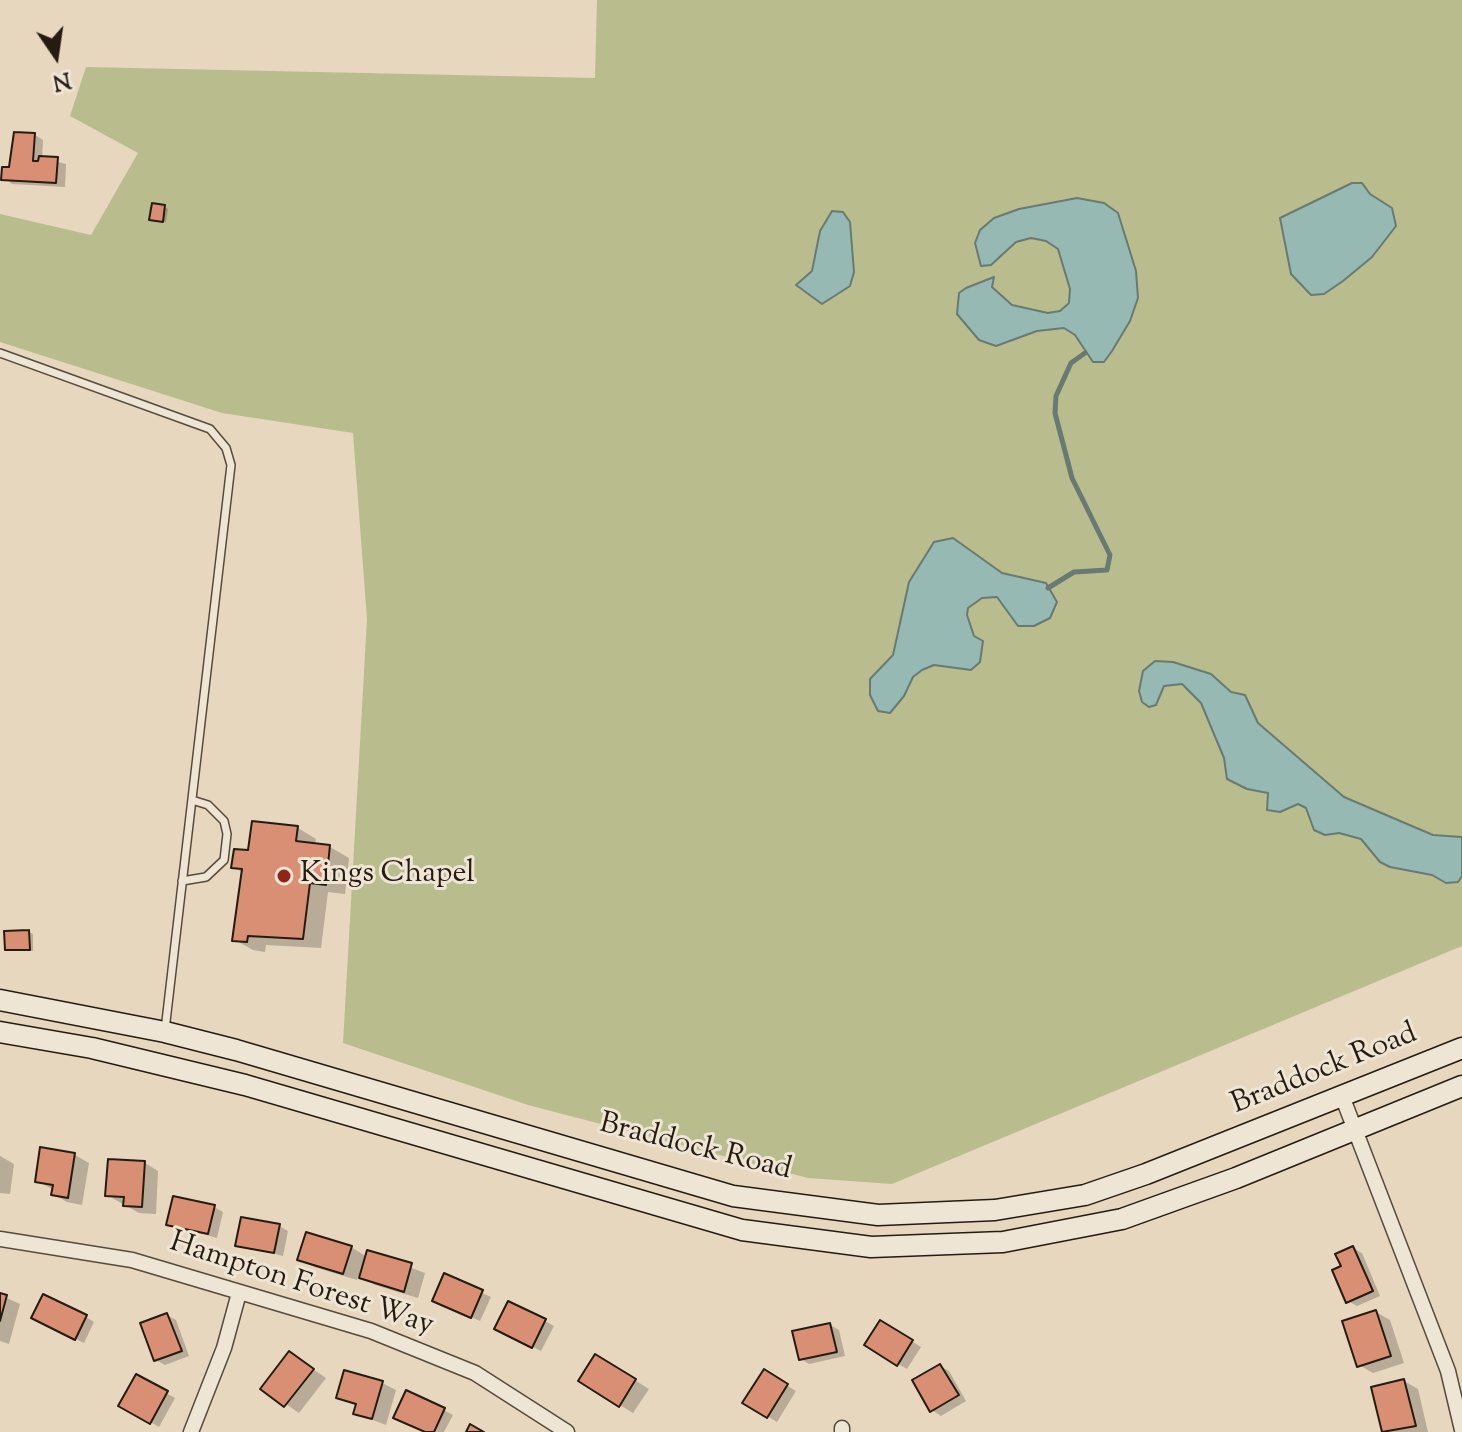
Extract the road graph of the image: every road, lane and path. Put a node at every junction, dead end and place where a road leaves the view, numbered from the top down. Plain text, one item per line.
1 (0, 353) edge
2 (192, 800) junction
3 (182, 881) junction
4 (0, 1000) edge
5 (0, 1032) edge
6 (165, 1032) junction
7 (1462, 1048) edge
8 (1462, 1086) edge
9 (1342, 1096) junction
10 (1356, 1129) junction
11 (0, 1239) edge
12 (239, 1293) junction
13 (1455, 1370) edge
14 (1462, 1430) edge
15 (191, 1432) edge
16 (567, 1432) edge

1 - 2 lane
2 - 3 lane
2 - 3 lane
3 - 6 lane
4 - 6 main road, Braddock Road
5 - 10 main road, Braddock Road
6 - 9 main road, Braddock Road
7 - 9 main road, Braddock Road
8 - 10 main road, Braddock Road
9 - 10 street
10 - 13 street
11 - 12 street, Hampton Forest Way
12 - 15 street
12 - 16 street, Hampton Forest Way
13 - 14 street

